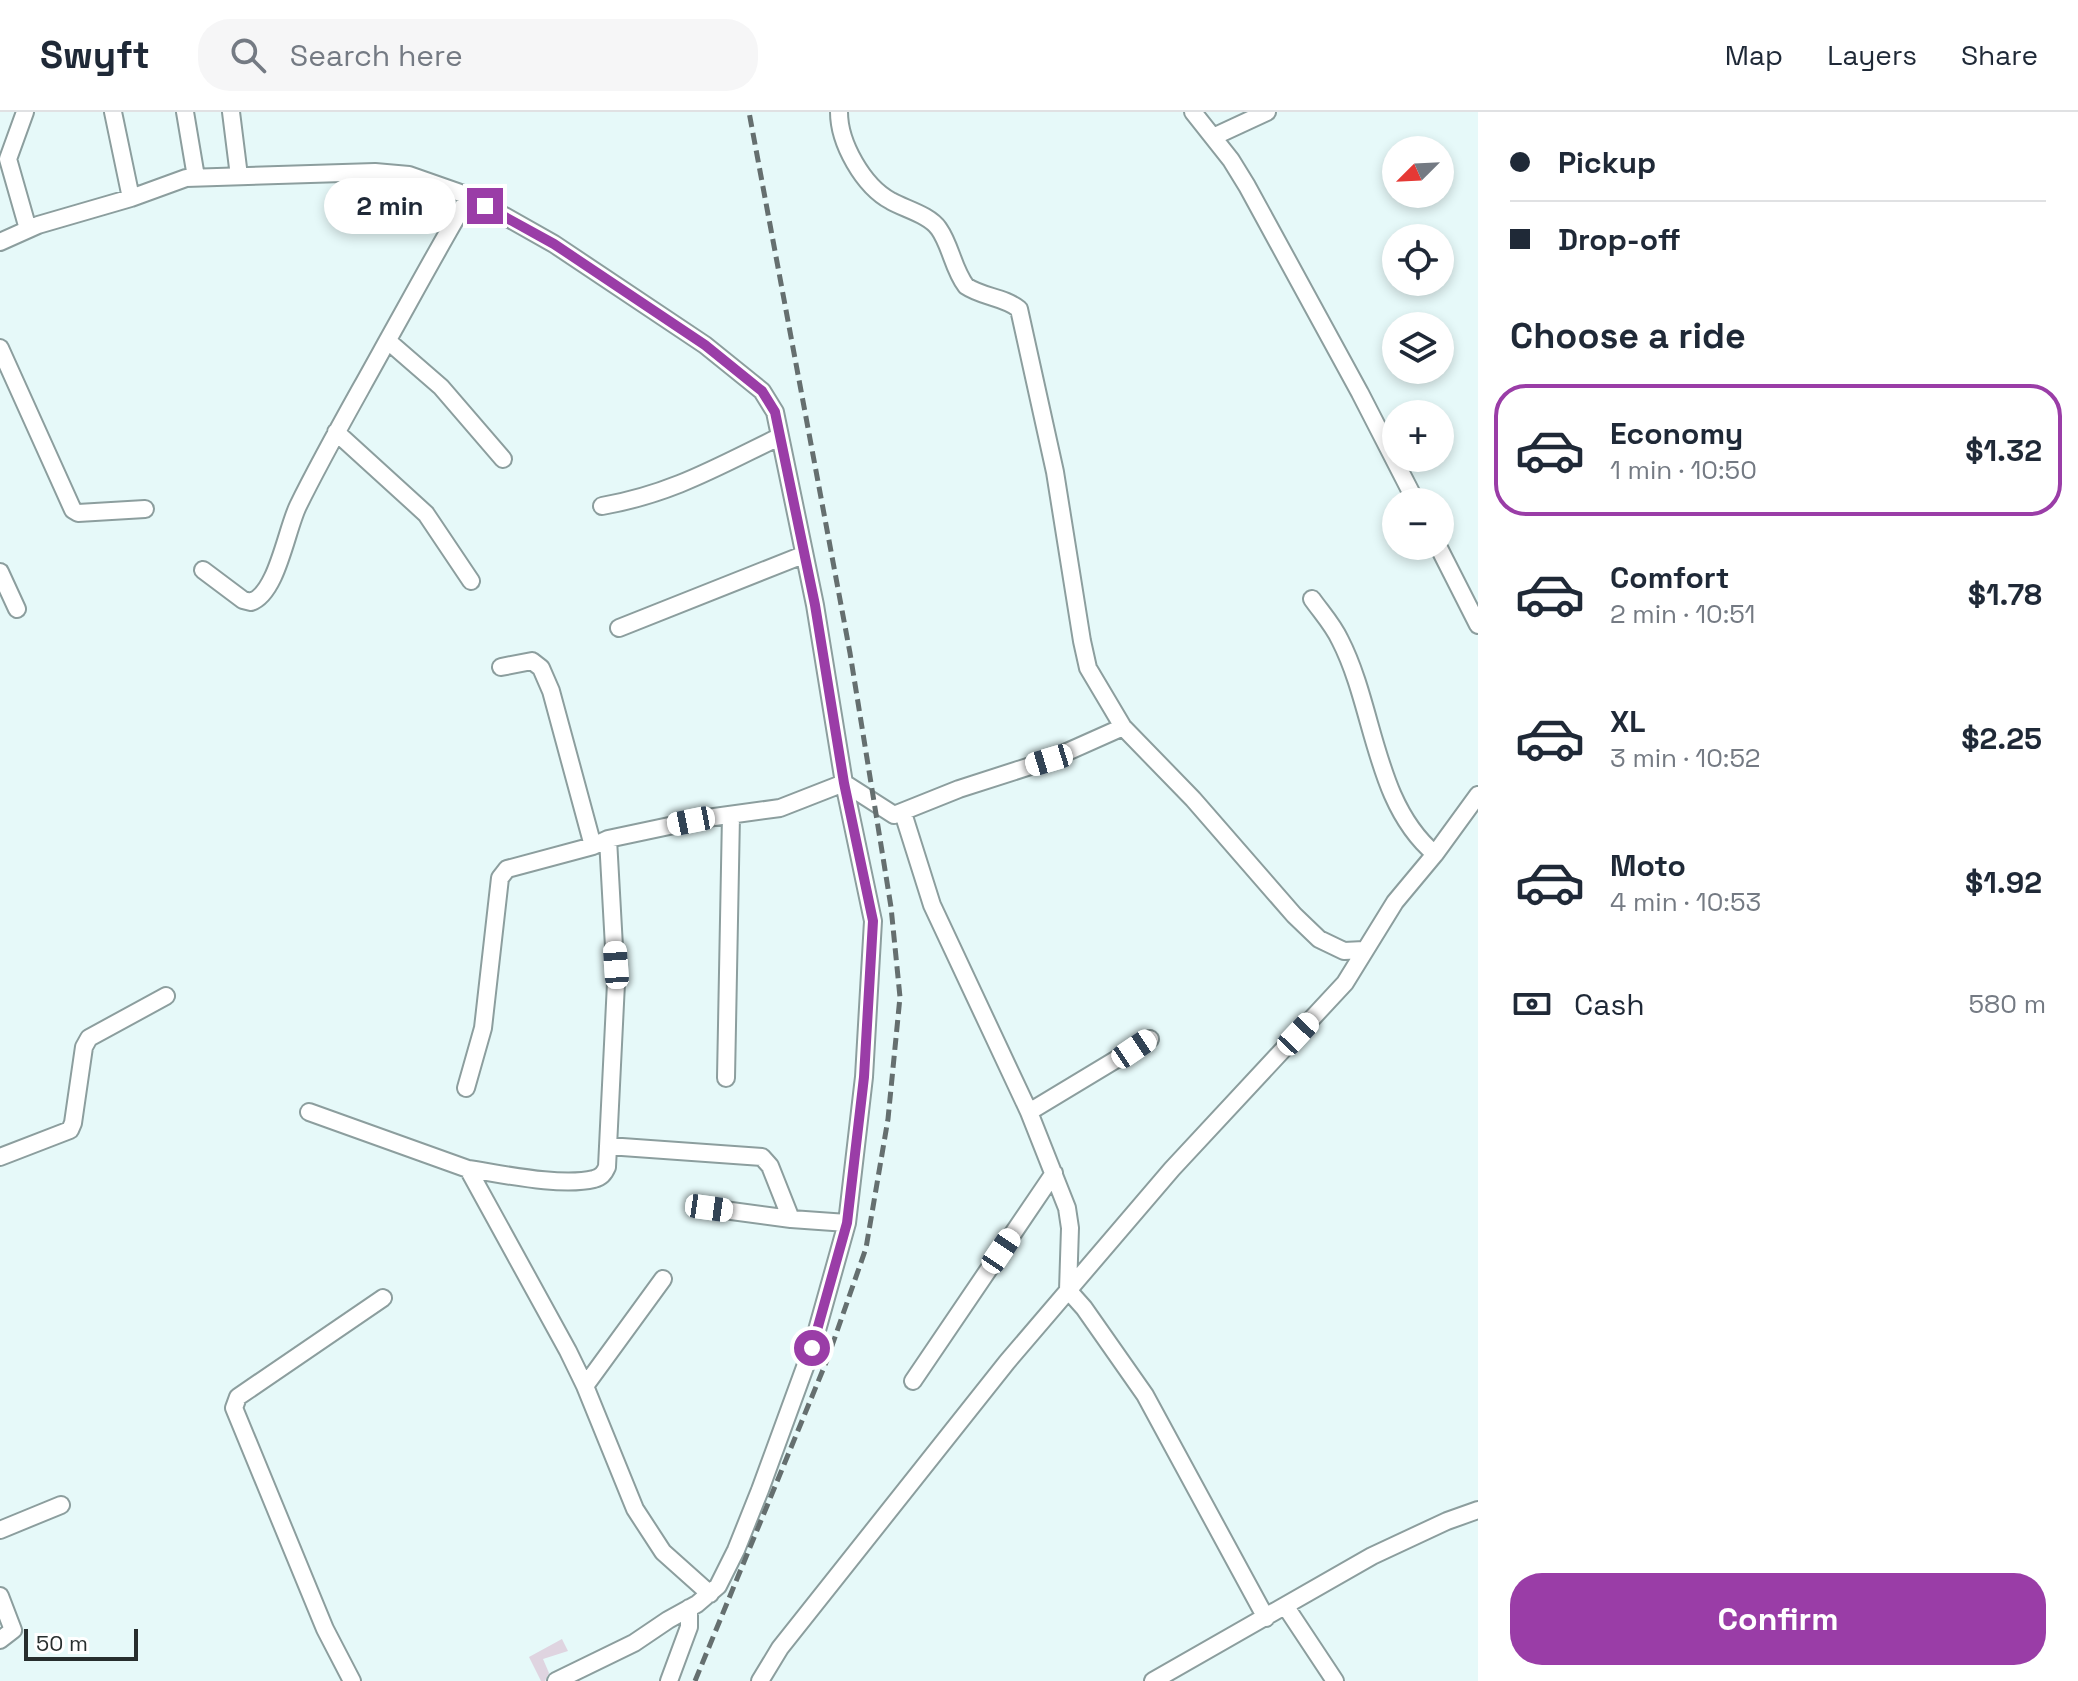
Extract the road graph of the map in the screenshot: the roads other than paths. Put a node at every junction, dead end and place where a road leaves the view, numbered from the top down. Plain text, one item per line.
1 (25, 112) edge
2 (113, 112) edge
3 (185, 112) edge
4 (231, 112) edge
5 (839, 112) edge
6 (1193, 112) edge
7 (1267, 112) edge
8 (1213, 137) junction
9 (239, 176) junction
10 (196, 177) junction
11 (469, 196) junction
12 (131, 198) junction
13 (28, 229) junction
14 (0, 242) edge
15 (388, 341) junction
16 (0, 348) edge
17 (336, 432) junction
18 (779, 437) junction
19 (503, 459) dead end
20 (1409, 488) edge
21 (602, 506) dead end
22 (145, 509) dead end
23 (803, 555) junction
24 (1445, 560) edge
25 (203, 570) dead end
26 (0, 572) edge
27 (471, 581) dead end
28 (1312, 599) dead end
29 (17, 609) dead end
30 (1478, 625) edge
31 (619, 628) dead end
32 (501, 667) dead end
33 (1123, 727) junction
34 (844, 783) junction
35 (1478, 795) edge
36 (903, 813) junction
37 (731, 815) junction
38 (600, 842) junction
39 (1435, 854) junction
40 (1364, 950) junction
41 (166, 996) dead end
42 (1150, 1039) dead end
43 (726, 1078) dead end
44 (466, 1088) dead end
45 (309, 1112) dead end
46 (1029, 1112) junction
47 (608, 1146) junction
48 (0, 1157) edge
49 (468, 1169) junction
50 (1054, 1173) junction
51 (709, 1208) dead end
52 (791, 1219) junction
53 (847, 1223) junction
54 (663, 1279) dead end
55 (1068, 1290) junction
56 (383, 1298) dead end
57 (913, 1381) dead end
58 (585, 1386) junction
59 (61, 1505) dead end
60 (1478, 1510) edge
61 (0, 1530) edge
62 (710, 1594) junction
63 (0, 1596) edge
64 (1286, 1607) junction
65 (689, 1608) junction
66 (1266, 1618) junction
67 (0, 1640) edge
68 (1158, 1680) edge
69 (352, 1681) edge
70 (556, 1681) edge
71 (669, 1681) edge
72 (760, 1681) edge
73 (1335, 1681) edge

1 - 13 street
2 - 12 street
3 - 10 street
4 - 9 street
5 - 33 street
6 - 8 street
7 - 8 street
8 - 20 street
9 - 10 street
9 - 11 street
10 - 12 street
11 - 15 street
11 - 18 street
12 - 13 street
13 - 14 street
15 - 17 street
15 - 19 street
16 - 22 street
17 - 25 street
17 - 27 street
18 - 21 street
18 - 23 street
23 - 31 street
23 - 34 street
24 - 30 street
26 - 29 street
28 - 39 street
32 - 38 street
33 - 36 street
33 - 40 street
34 - 36 street
34 - 37 street
34 - 53 street
35 - 39 street
36 - 46 street
37 - 38 street
37 - 43 street
38 - 44 street
38 - 47 street
39 - 40 street
40 - 55 street
41 - 48 street
42 - 46 street
45 - 49 street
46 - 50 street
47 - 49 street
47 - 52 street
49 - 58 street
50 - 55 street
50 - 57 street
51 - 52 street
52 - 53 street
53 - 62 street
54 - 58 street
55 - 66 street
55 - 72 street
56 - 69 street
58 - 62 street
59 - 61 street
60 - 64 street
62 - 65 street
63 - 67 street
64 - 66 street
64 - 73 street
65 - 70 street
65 - 71 street
66 - 68 street

